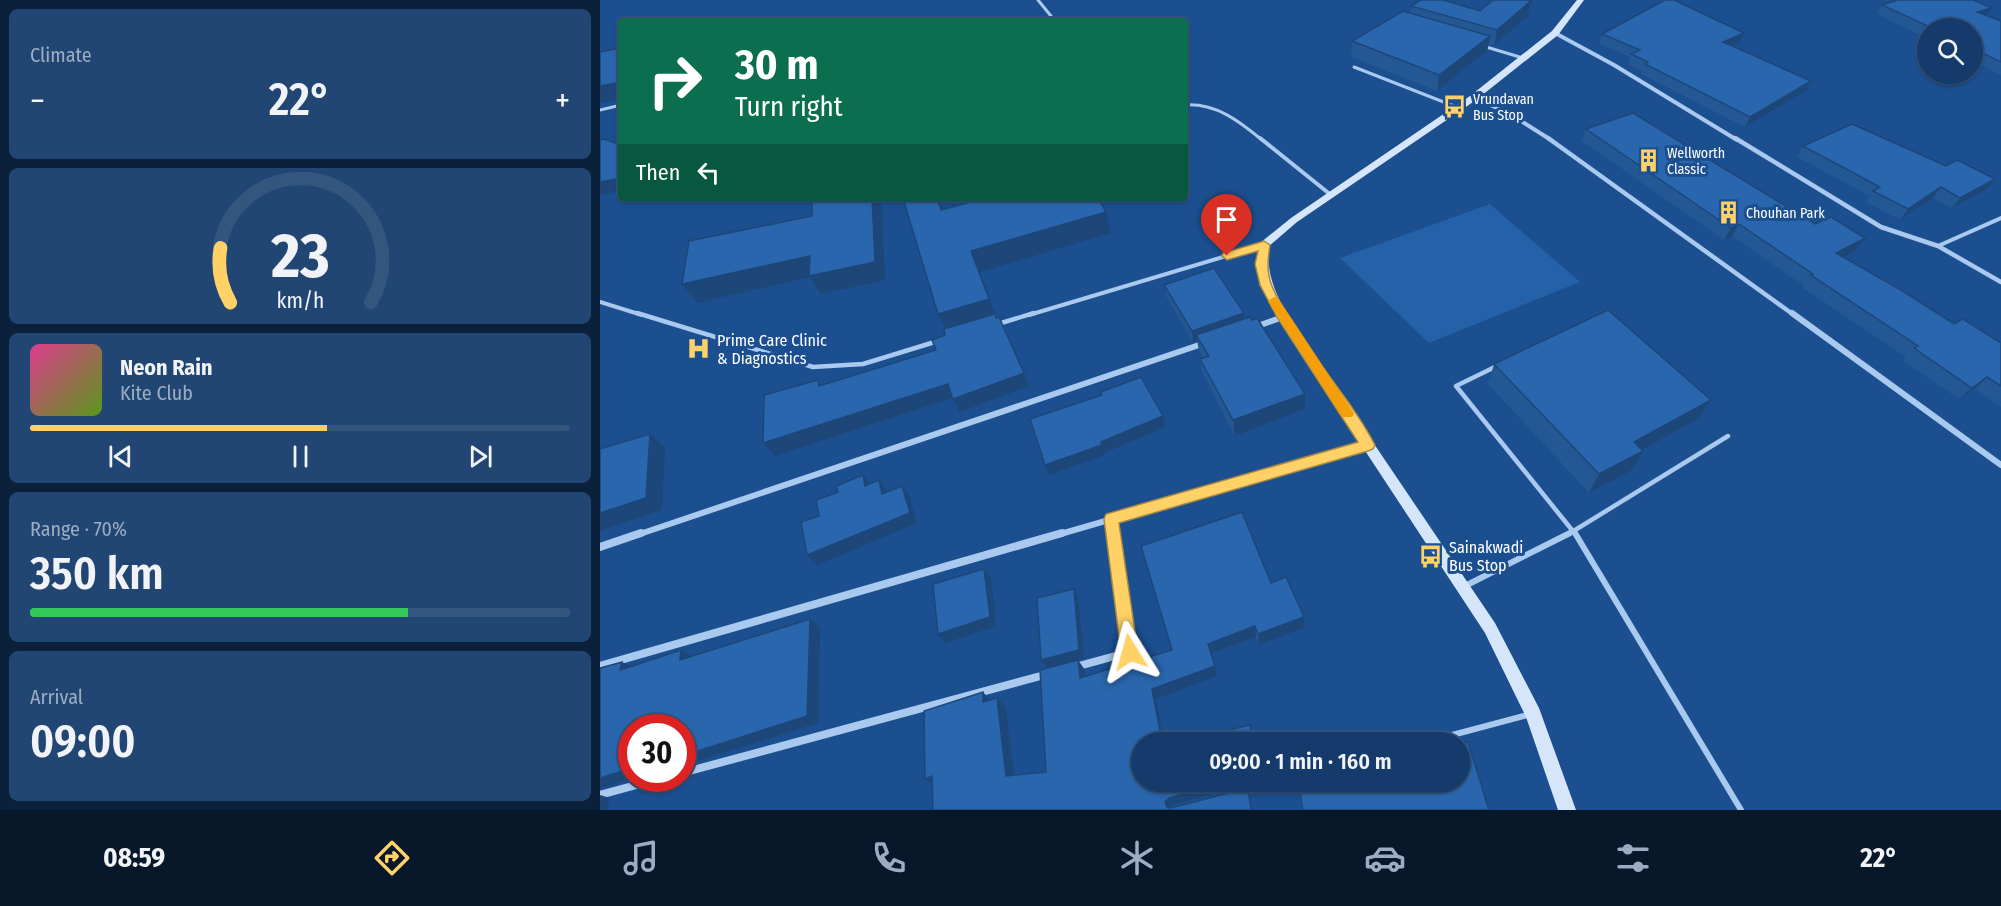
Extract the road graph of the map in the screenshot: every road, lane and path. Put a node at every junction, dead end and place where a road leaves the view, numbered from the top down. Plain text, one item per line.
1 (1038, 0) edge
2 (1581, 0) edge
3 (1053, 18) edge
4 (1555, 33) junction
5 (1476, 45) edge
6 (1523, 58) junction
7 (1354, 67) dead end
8 (1473, 98) junction
9 (1188, 105) edge
10 (618, 106) edge
11 (1459, 108) junction
12 (600, 110) edge
13 (1331, 195) junction
14 (2001, 218) edge
15 (1264, 245) junction
16 (1938, 246) junction
17 (2001, 282) edge
18 (600, 303) edge
19 (1283, 317) junction
20 (997, 324) edge
21 (1250, 328) edge
22 (1216, 339) edge
23 (941, 341) edge
24 (1499, 366) edge
25 (1728, 436) dead end
26 (1368, 445) junction
27 (2001, 465) edge
28 (1111, 519) junction
29 (1574, 531) junction
30 (600, 547) edge
31 (1463, 588) junction
32 (600, 666) edge
33 (1533, 714) junction
34 (1464, 732) edge
35 (696, 769) edge
36 (618, 790) edge
37 (1243, 792) edge
38 (1239, 793) edge
39 (600, 795) edge
40 (1566, 810) edge
41 (1741, 810) edge

1 - 3 lane
2 - 4 street
4 - 6 street
4 - 16 street
5 - 6 lane
6 - 8 street
7 - 11 lane
8 - 11 street
8 - 27 street
9 - 13 lane
10 - 12 lane
11 - 13 street
13 - 15 street
14 - 16 lane
15 - 19 street
15 - 20 lane
16 - 17 street
18 - 23 lane
19 - 21 street
19 - 26 street
22 - 30 street
24 - 29 lane
25 - 29 lane
26 - 28 street
26 - 31 street
28 - 32 street
28 - 35 street
29 - 31 lane
29 - 41 lane
31 - 33 street
33 - 34 lane
33 - 40 street
36 - 39 street
37 - 38 lane

